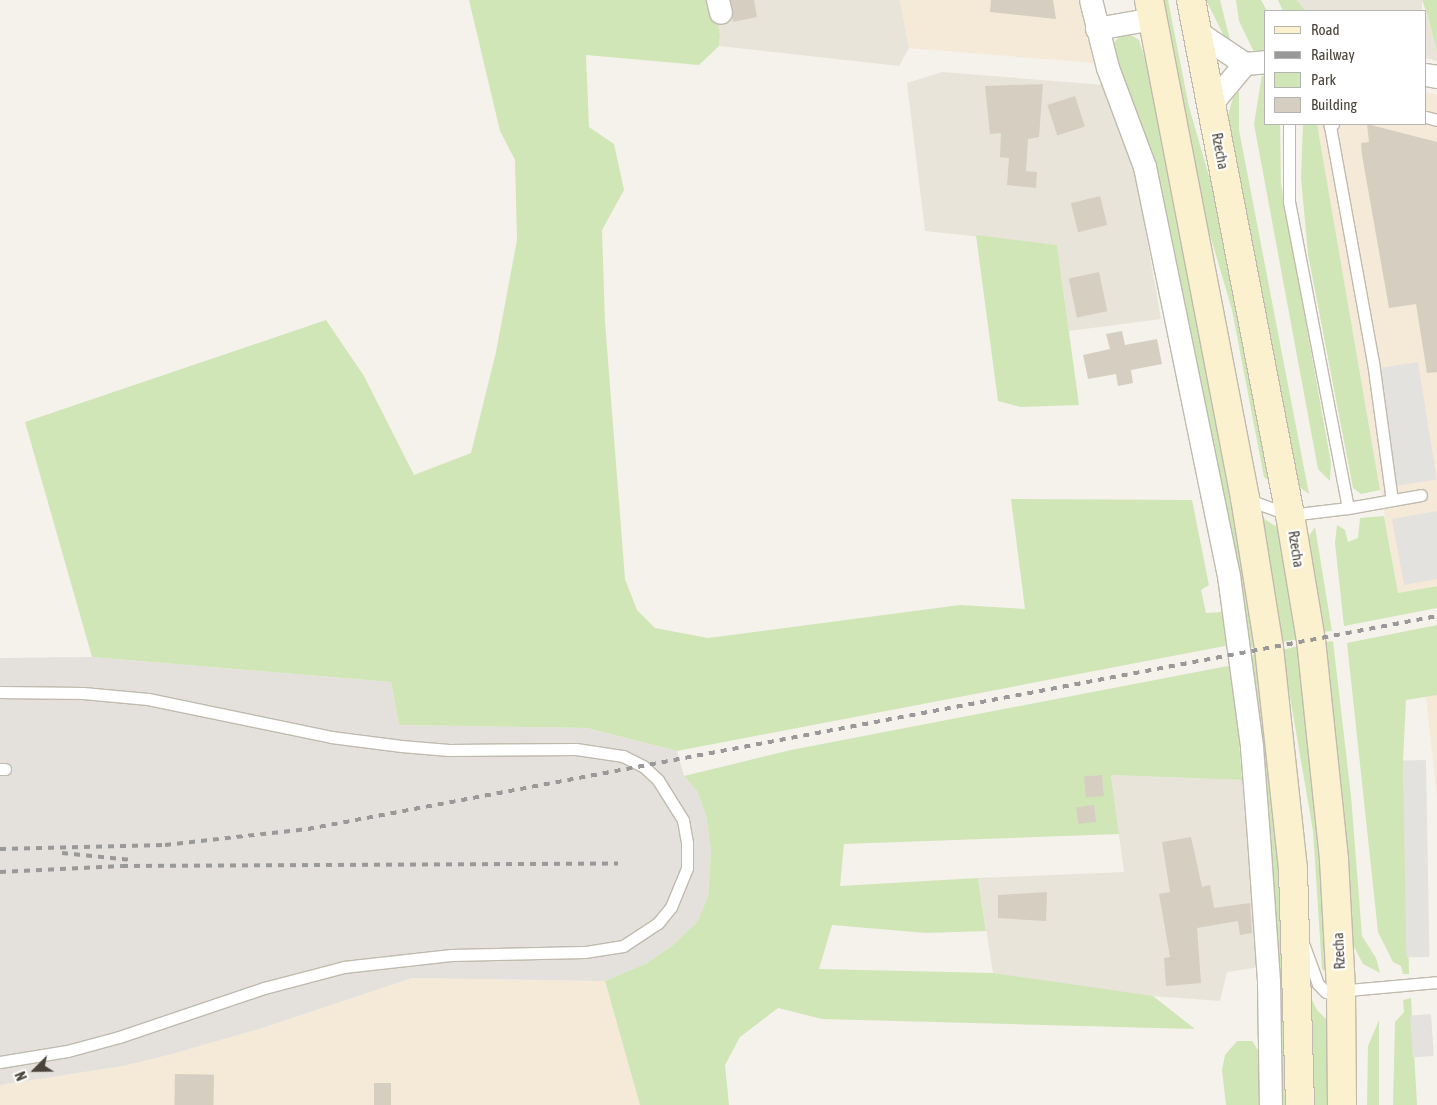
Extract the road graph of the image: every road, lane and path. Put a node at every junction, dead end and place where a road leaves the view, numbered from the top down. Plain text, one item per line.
1 (1091, 0) edge
2 (1191, 0) edge
3 (1151, 9) edge
4 (1096, 29) junction
5 (1197, 32) junction
6 (1256, 63) edge
7 (1212, 105) junction
8 (1289, 125) edge
9 (1332, 125) edge
10 (1421, 495) dead end
11 (1245, 498) junction
12 (1392, 500) junction
13 (1348, 508) junction
14 (1290, 515) junction
15 (0, 692) edge
16 (1296, 922) junction
17 (1437, 982) edge
18 (1341, 991) junction
19 (0, 1062) edge
20 (1271, 1105) edge
21 (1300, 1105) edge
22 (1342, 1105) edge

1 - 4 street
2 - 5 main road, Rzecha
3 - 4 street
3 - 11 main road
4 - 20 street
5 - 6 street
5 - 7 main road, Rzecha
6 - 7 street
7 - 14 main road, Rzecha
8 - 13 lane
9 - 12 lane
10 - 12 lane
11 - 14 lane
11 - 16 main road
12 - 13 lane
13 - 14 lane
14 - 18 main road, Rzecha
15 - 19 lane
16 - 18 lane
16 - 21 main road
17 - 18 lane
18 - 22 main road, Rzecha

